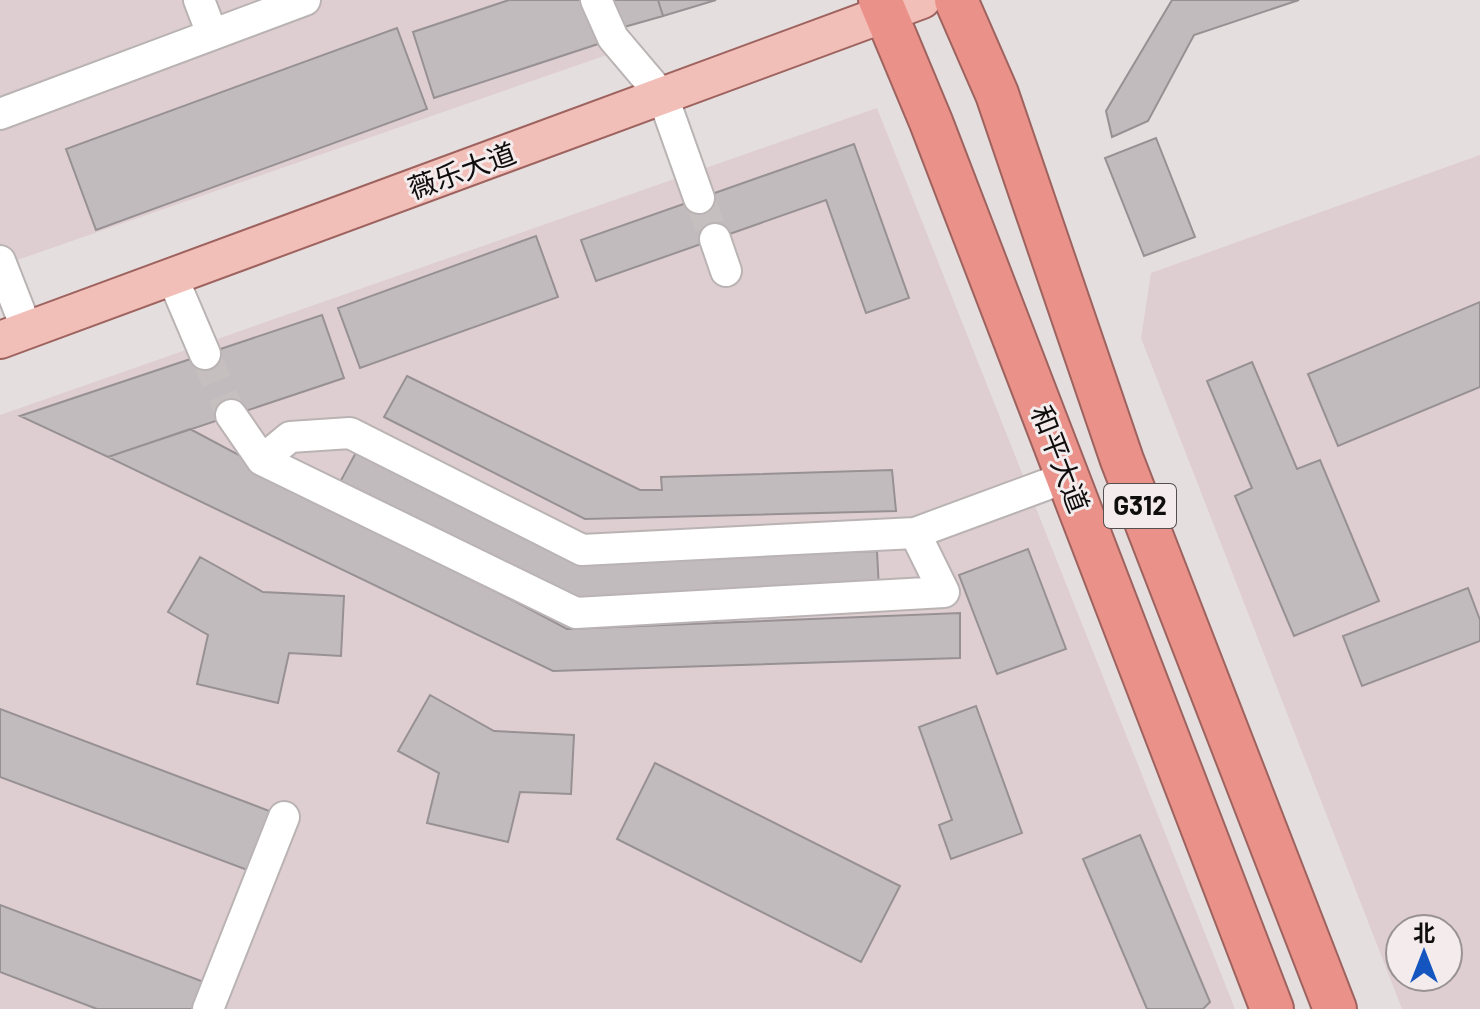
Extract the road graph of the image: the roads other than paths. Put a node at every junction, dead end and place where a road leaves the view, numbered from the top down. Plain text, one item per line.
1 (199, 0) edge
2 (305, 0) edge
3 (596, 0) edge
4 (956, 0) edge
5 (896, 5) edge
6 (212, 34) junction
7 (663, 97) junction
8 (0, 114) edge
9 (699, 198) tunnel mouth
10 (715, 239) tunnel mouth
11 (0, 261) edge
12 (726, 271) dead end
13 (173, 279) junction
14 (14, 335) edge
15 (205, 354) tunnel mouth
16 (231, 415) tunnel mouth
17 (262, 460) junction
18 (1067, 477) junction
19 (915, 533) junction
20 (284, 817) dead end
21 (208, 1009) edge
22 (1272, 1009) edge
23 (1335, 1009) edge

1 - 6 street
2 - 6 street
3 - 7 street
4 - 23 highway, 和平大道 / G312
5 - 7 main road, 薇乐大道
5 - 18 highway, 和平大道 / G312
6 - 8 street
7 - 9 street
7 - 13 main road, 薇乐大道
10 - 12 street
11 - 14 street
13 - 14 main road, 薇乐大道
13 - 15 street
16 - 17 street
17 - 19 street
17 - 19 street
18 - 19 street
18 - 22 highway, 和平大道 / G312
20 - 21 street

